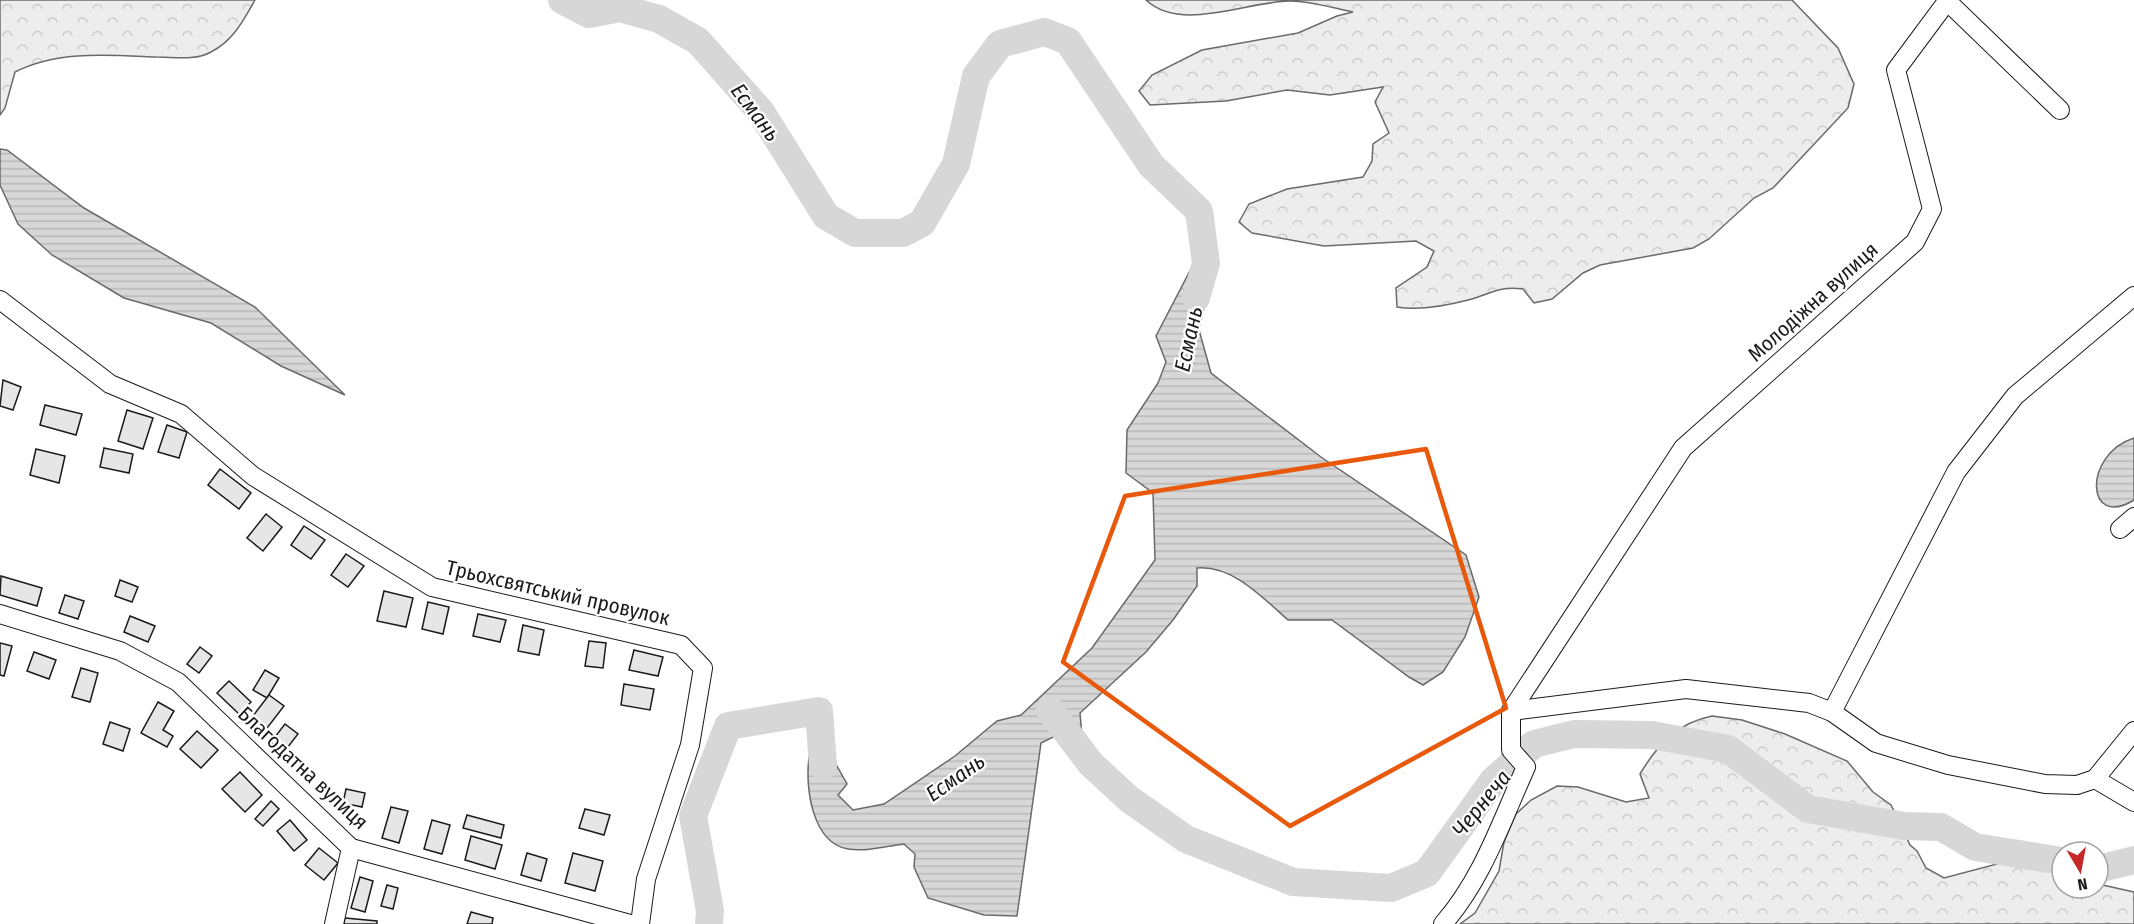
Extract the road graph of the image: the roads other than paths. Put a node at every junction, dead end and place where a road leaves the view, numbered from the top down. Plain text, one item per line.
1 (1948, 1) edge
2 (2060, 110) dead end
3 (2134, 296) edge
4 (0, 300) edge
5 (0, 614) edge
6 (1511, 711) junction
7 (1832, 712) junction
8 (2134, 731) edge
9 (2095, 779) junction
10 (2134, 802) edge
11 (351, 848) junction
12 (334, 924) edge
13 (630, 924) edge
14 (640, 924) edge
15 (1443, 924) edge

1 - 2 street
1 - 6 street, Молодіжна вулиця
3 - 7 street
4 - 14 street, Трьохсвятський провулок
5 - 11 street, Благодатна вулиця
6 - 7 street
6 - 15 street
7 - 9 street
8 - 9 street
9 - 10 street
11 - 12 street
11 - 13 street, Благодатна вулиця

